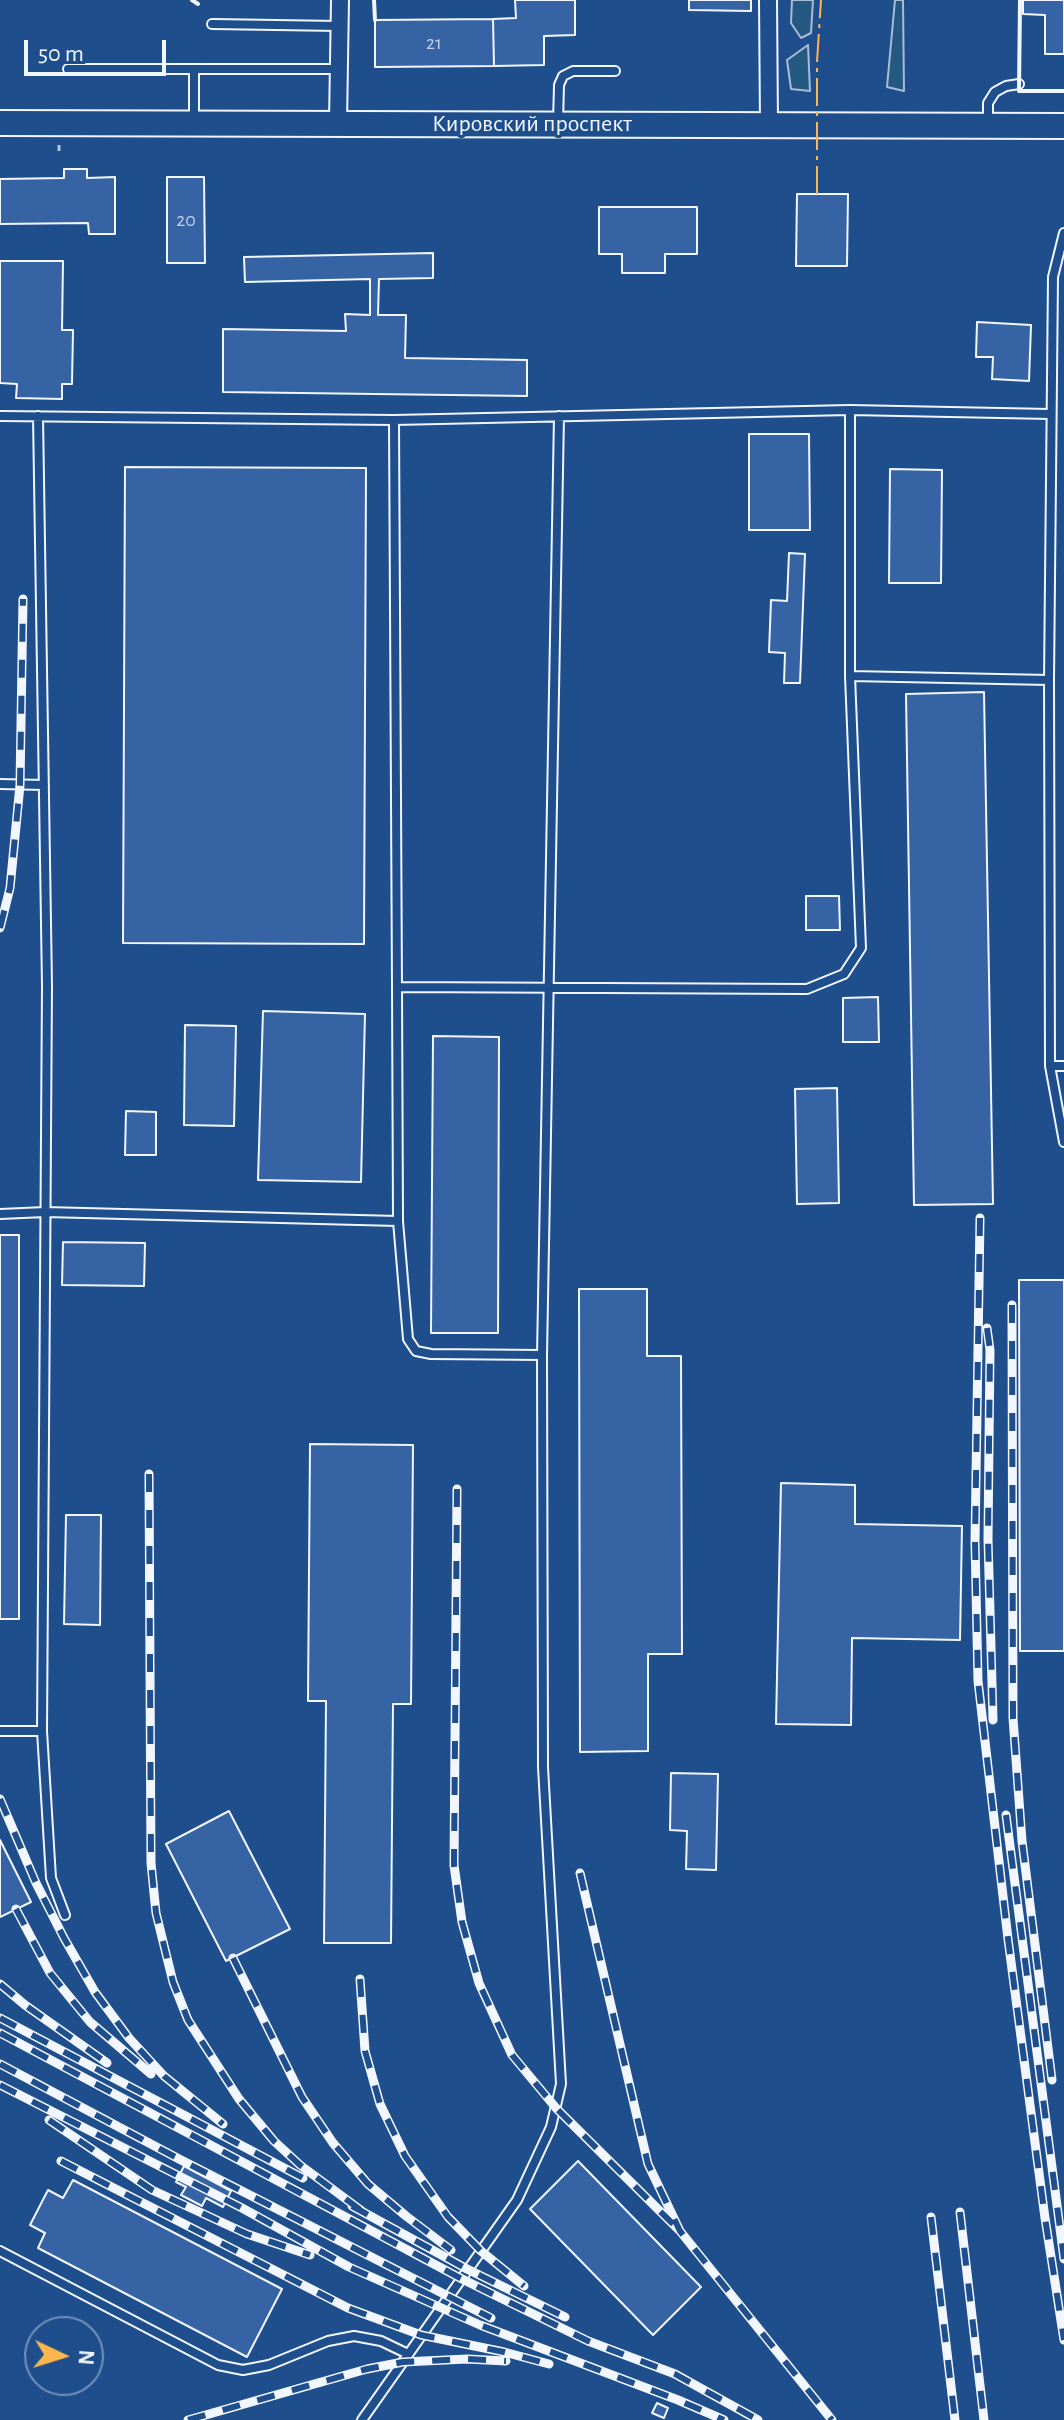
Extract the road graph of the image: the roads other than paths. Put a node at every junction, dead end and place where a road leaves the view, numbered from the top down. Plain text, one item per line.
1 (340, 0) edge
2 (768, 0) edge
3 (212, 24) dead end
4 (340, 26) junction
5 (68, 69) dead end
6 (194, 69) junction
7 (339, 69) junction
8 (615, 71) dead end
9 (1019, 84) dead end
10 (0, 123) edge
11 (194, 123) junction
12 (338, 123) junction
13 (558, 124) junction
14 (769, 124) junction
15 (988, 126) junction
16 (1064, 126) edge
17 (1064, 233) edge
18 (850, 410) junction
19 (1050, 414) junction
20 (0, 416) edge
21 (38, 416) junction
22 (559, 416) junction
23 (394, 420) junction
24 (850, 676) junction
25 (1049, 680) junction
26 (0, 784) edge
27 (44, 785) junction
28 (397, 987) junction
29 (548, 989) junction
30 (1050, 1066) junction
31 (1064, 1066) edge
32 (1064, 1142) edge
33 (45, 1212) junction
34 (0, 1214) edge
35 (398, 1221) junction
36 (542, 1355) junction
37 (0, 1731) edge
38 (42, 1731) junction
39 (65, 1915) dead end
40 (0, 2251) edge
41 (408, 2354) junction
42 (362, 2420) edge

1 - 4 street
2 - 14 street
3 - 4 lane
4 - 7 street
5 - 6 lane
6 - 7 lane
6 - 11 lane
7 - 12 street
8 - 13 lane
9 - 15 lane
10 - 11 main road, Кировский проспект
11 - 12 main road, Кировский проспект
12 - 13 main road, Кировский проспект
13 - 14 main road, Кировский проспект
14 - 15 main road, Кировский проспект
15 - 16 main road, Кировский проспект
17 - 19 lane
18 - 19 lane
18 - 22 lane
18 - 24 lane
19 - 25 lane
20 - 21 lane
21 - 23 lane
21 - 27 lane
22 - 23 lane
22 - 29 lane
23 - 28 lane
24 - 25 lane
24 - 29 lane
25 - 30 lane
26 - 27 lane
27 - 33 lane
28 - 29 lane
28 - 35 lane
29 - 36 lane
30 - 31 lane
30 - 32 lane
33 - 34 lane
33 - 35 lane
33 - 38 lane
35 - 36 lane
36 - 41 lane
37 - 38 lane
38 - 39 lane
40 - 41 lane
41 - 42 lane

